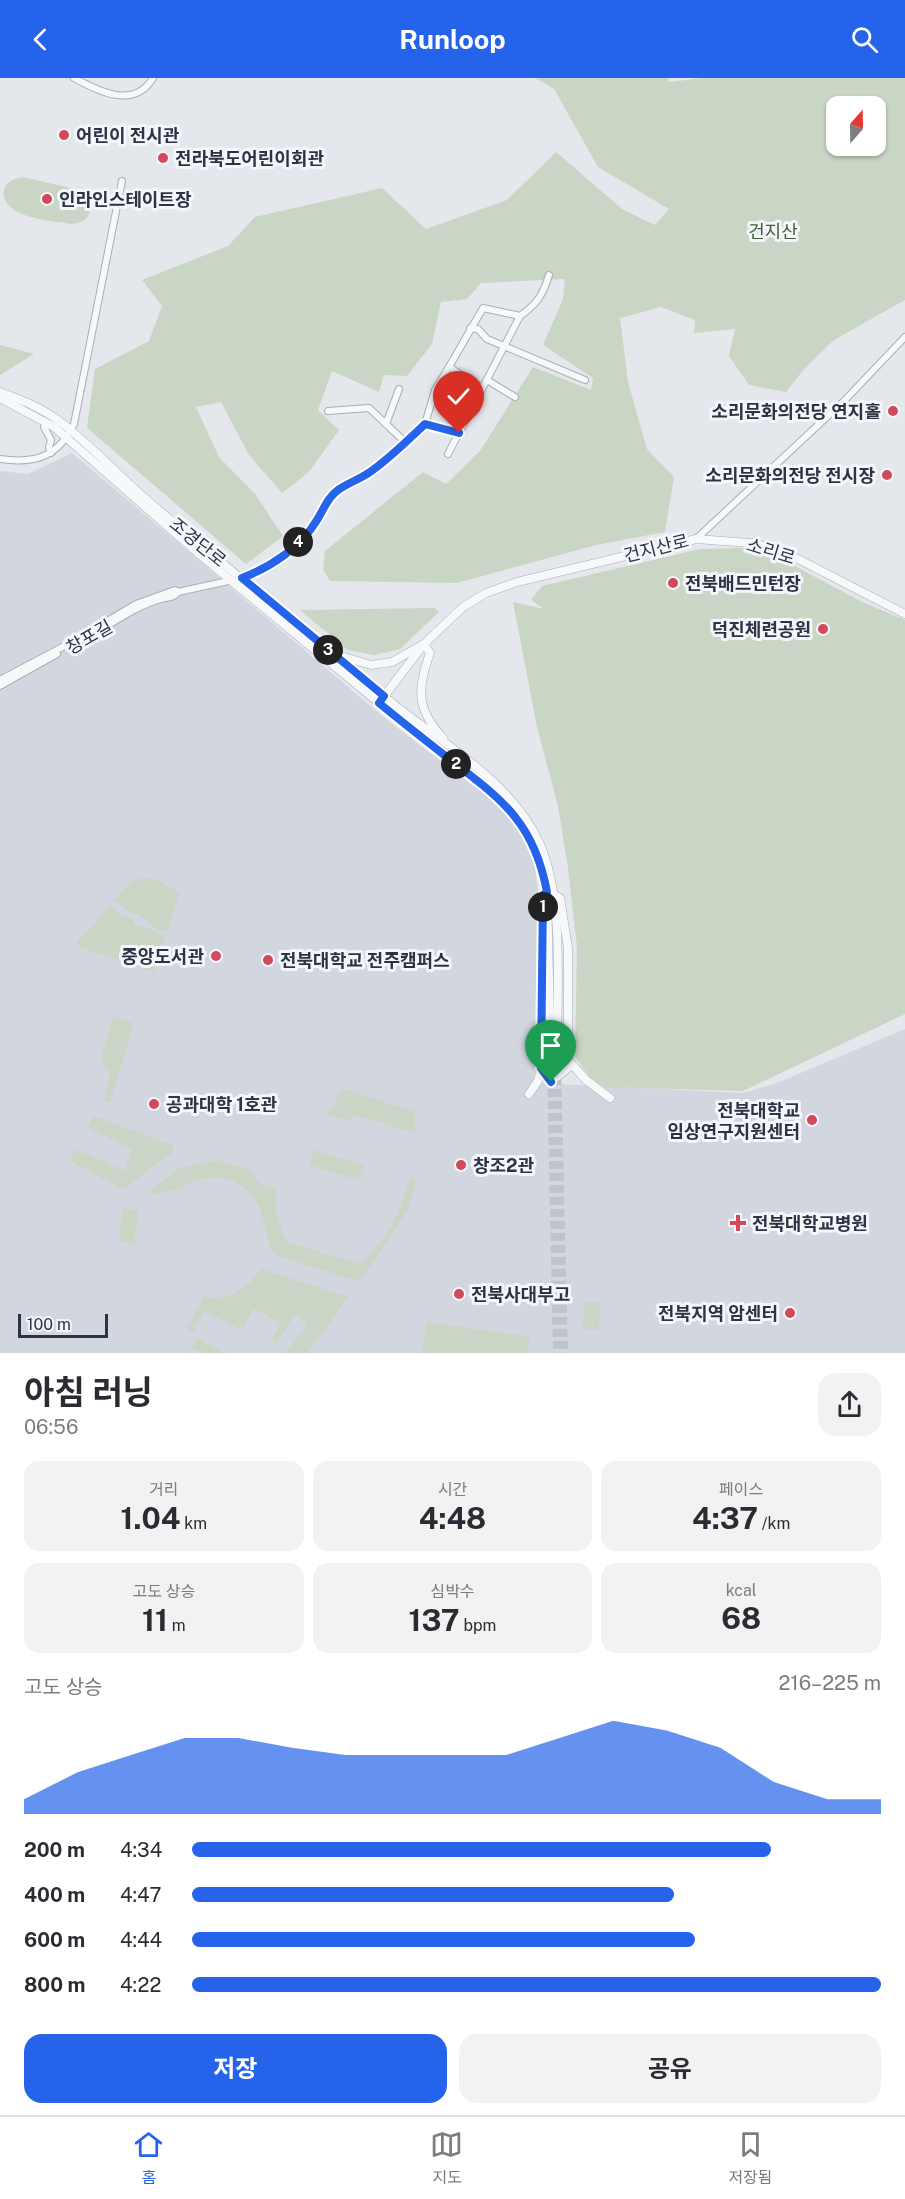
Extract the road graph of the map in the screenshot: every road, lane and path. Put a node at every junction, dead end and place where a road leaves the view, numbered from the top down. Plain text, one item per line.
1 (74, 78) edge
2 (153, 78) edge
3 (122, 181) dead end
4 (549, 275) dead end
5 (520, 316) junction
6 (470, 328) junction
7 (905, 337) edge
8 (505, 346) junction
9 (449, 367) junction
10 (487, 380) junction
11 (585, 380) dead end
12 (482, 388) junction
13 (399, 389) dead end
14 (0, 392) edge
15 (515, 397) dead end
16 (0, 398) edge
17 (328, 411) dead end
18 (46, 423) junction
19 (386, 424) junction
20 (425, 424) junction
21 (71, 430) junction
22 (459, 433) junction
23 (66, 440) junction
24 (406, 443) junction
25 (51, 453) junction
26 (448, 454) dead end
27 (0, 459) edge
28 (696, 539) junction
29 (238, 580) junction
30 (178, 592) junction
31 (905, 614) edge
32 (424, 644) junction
33 (341, 661) junction
34 (0, 680) edge
35 (0, 686) edge
36 (381, 700) junction
37 (454, 751) junction
38 (550, 893) junction
39 (568, 1060) junction
40 (554, 1065) tunnel mouth
41 (541, 1068) junction
42 (529, 1094) dead end
43 (610, 1098) dead end

1 - 2 street
3 - 21 street
4 - 5 street
5 - 6 street
5 - 8 street
6 - 8 street
6 - 9 street
7 - 28 street, 건지산로
8 - 10 street
8 - 11 street
9 - 12 street
9 - 20 street
10 - 12 street
10 - 15 street
12 - 22 street
13 - 19 street
14 - 21 street, 조경단로
16 - 18 street, 조경단로
17 - 19 street
18 - 23 street, 조경단로
18 - 25 street
19 - 24 street
20 - 22 street
20 - 24 street, 창포길
21 - 23 street
21 - 29 street, 조경단로
22 - 26 street
23 - 25 street
23 - 29 street, 조경단로
24 - 29 street, 창포길
25 - 27 street
28 - 31 street, 소리로
28 - 32 street, 건지산로
29 - 30 street, 창포길
29 - 33 street, 조경단로
29 - 36 street, 조경단로
30 - 34 street, 창포길
30 - 35 street, 창포길
32 - 33 street
32 - 36 street, 건지산로
32 - 37 street
33 - 36 street, 조경단로
36 - 37 street, 조경단로
36 - 38 street, 조경단로
37 - 38 street, 조경단로
38 - 39 street
38 - 40 street, 조경단로
38 - 41 street
39 - 41 street
39 - 43 street
41 - 42 street

